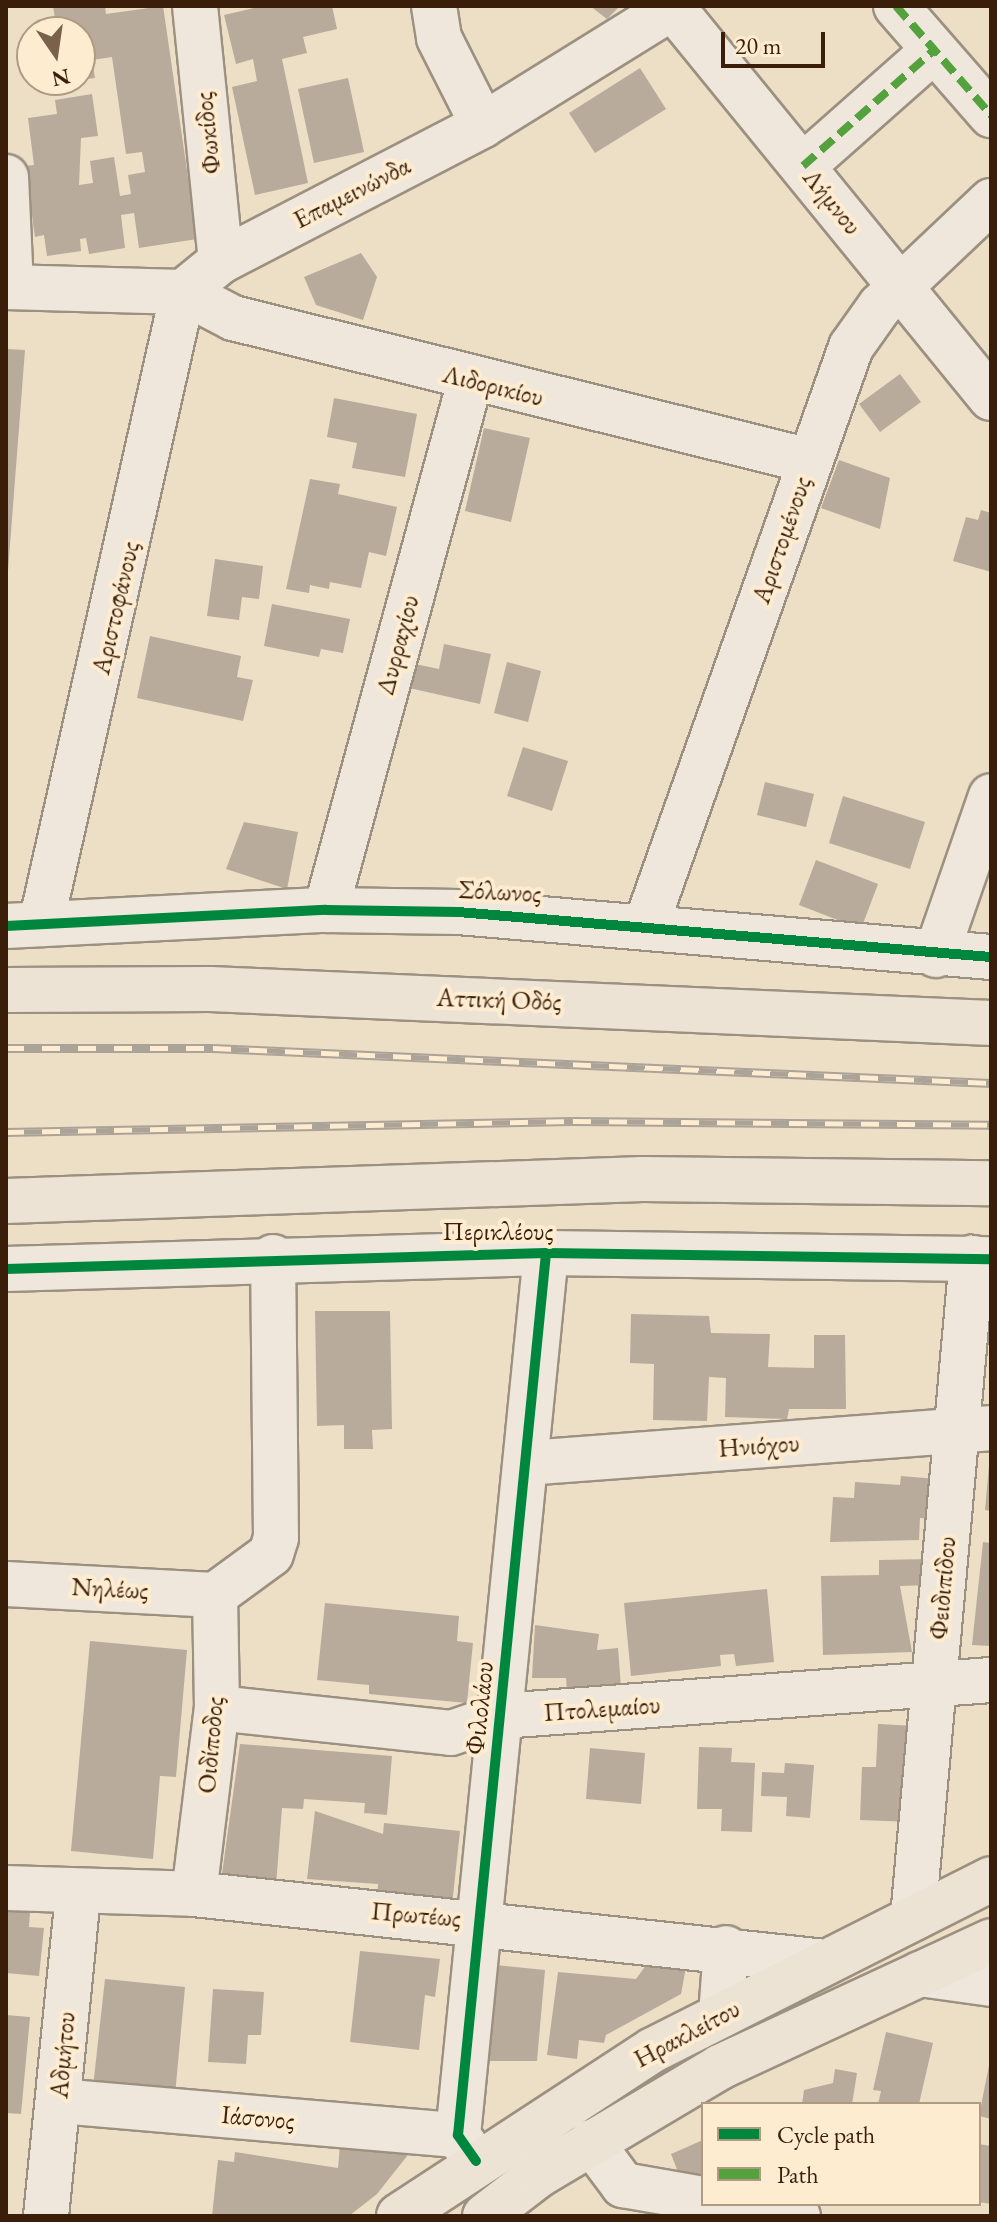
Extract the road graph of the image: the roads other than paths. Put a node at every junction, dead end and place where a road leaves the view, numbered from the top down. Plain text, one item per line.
1 (195, 6) edge
2 (434, 6) edge
3 (896, 6) edge
4 (674, 7) edge
5 (933, 51) junction
6 (991, 115) edge
7 (483, 125) junction
8 (803, 166) junction
9 (6, 177) edge
10 (991, 201) edge
11 (221, 261) junction
12 (8, 287) edge
13 (900, 287) junction
14 (183, 292) junction
15 (470, 381) junction
16 (991, 398) edge
17 (810, 461) junction
18 (991, 796) edge
19 (326, 910) junction
20 (24, 925) edge
21 (646, 925) junction
22 (936, 955) junction
23 (991, 957) edge
24 (6, 990) edge
25 (991, 1023) edge
26 (944, 1181) junction
27 (991, 1183) edge
28 (991, 1191) edge
29 (6, 1201) edge
30 (546, 1253) junction
31 (273, 1257) junction
32 (982, 1258) edge
33 (6, 1269) edge
34 (974, 1430) edge
35 (527, 1463) junction
36 (6, 1584) edge
37 (215, 1595) junction
38 (991, 1680) edge
39 (934, 1684) junction
40 (217, 1708) junction
41 (501, 1716) junction
42 (991, 1879) edge
43 (6, 1888) edge
44 (78, 1894) junction
45 (194, 1894) junction
46 (913, 1918) junction
47 (478, 1921) junction
48 (991, 1941) edge
49 (726, 1948) junction
50 (825, 1962) junction
51 (920, 1974) junction
52 (991, 1984) edge
53 (721, 2015) junction
54 (59, 2101) junction
55 (591, 2142) junction
56 (467, 2148) junction
57 (701, 2199) edge
58 (621, 2200) edge
59 (740, 2206) edge
60 (46, 2216) edge
61 (399, 2216) edge
62 (485, 2216) edge
63 (798, 2216) edge

1 - 11 street, Φωκίδος
2 - 7 street
3 - 5 street
4 - 7 street, Επαμεινώνδα
4 - 8 street, Λήμνου
5 - 6 street
5 - 8 street
7 - 11 street, Επαμεινώνδα
8 - 13 street, Λήμνου
9 - 12 street
10 - 13 street, Αριστομένους
11 - 14 street, Επαμεινώνδα
12 - 14 street
13 - 16 street, Λήμνου
13 - 17 street, Αριστομένους
14 - 15 street, Λιδορικίου
14 - 20 street, Αριστοφάνους
15 - 17 street, Λιδορικίου
15 - 19 street, Δυρραχίου
17 - 21 street, Αριστομένους
18 - 22 street
19 - 20 street, Σόλωνος
19 - 21 street, Σόλωνος
21 - 22 street, Σόλωνος
22 - 23 street, Σόλωνος
24 - 25 main road, Αττική Οδός
26 - 27 main road
26 - 28 main road
26 - 29 main road
30 - 31 street, Περικλέους
30 - 32 street, Περικλέους
30 - 35 street, Φιλολάου
31 - 33 street, Περικλέους
31 - 37 street
32 - 34 street, Φειδιπίδου
34 - 35 street, Ηνιόχου
34 - 39 street, Φειδιπίδου
35 - 41 street, Φιλολάου
36 - 37 street, Νηλέως
37 - 40 street, Οιδίποδος
38 - 39 street, Πτολεμαίου
39 - 41 street, Πτολεμαίου
39 - 46 street, Φειδιπίδου
40 - 41 street, Πτολεμαίου
40 - 45 street, Οιδίποδος
41 - 47 street, Φιλολάου
42 - 46 main road, Ηρακλείτου
43 - 44 street, Πρωτέως
44 - 45 street, Πρωτέως
44 - 54 street, Αδμήτου
45 - 47 street, Πρωτέως
46 - 50 main road, Ηρακλείτου
47 - 49 street, Πρωτέως
47 - 56 street, Φιλολάου
48 - 51 main road, Ηρακλείτου
49 - 50 street, Πρωτέως
49 - 53 street
50 - 53 main road, Ηρακλείτου
51 - 52 street
51 - 55 main road, Ηρακλείτου
53 - 56 main road, Ηρακλείτου
54 - 56 street, Ιάσονος
54 - 60 street, Αδμήτου
55 - 58 street
55 - 62 main road, Ηρακλείτου
56 - 61 main road, Ηρακλείτου
57 - 58 street
59 - 63 street

